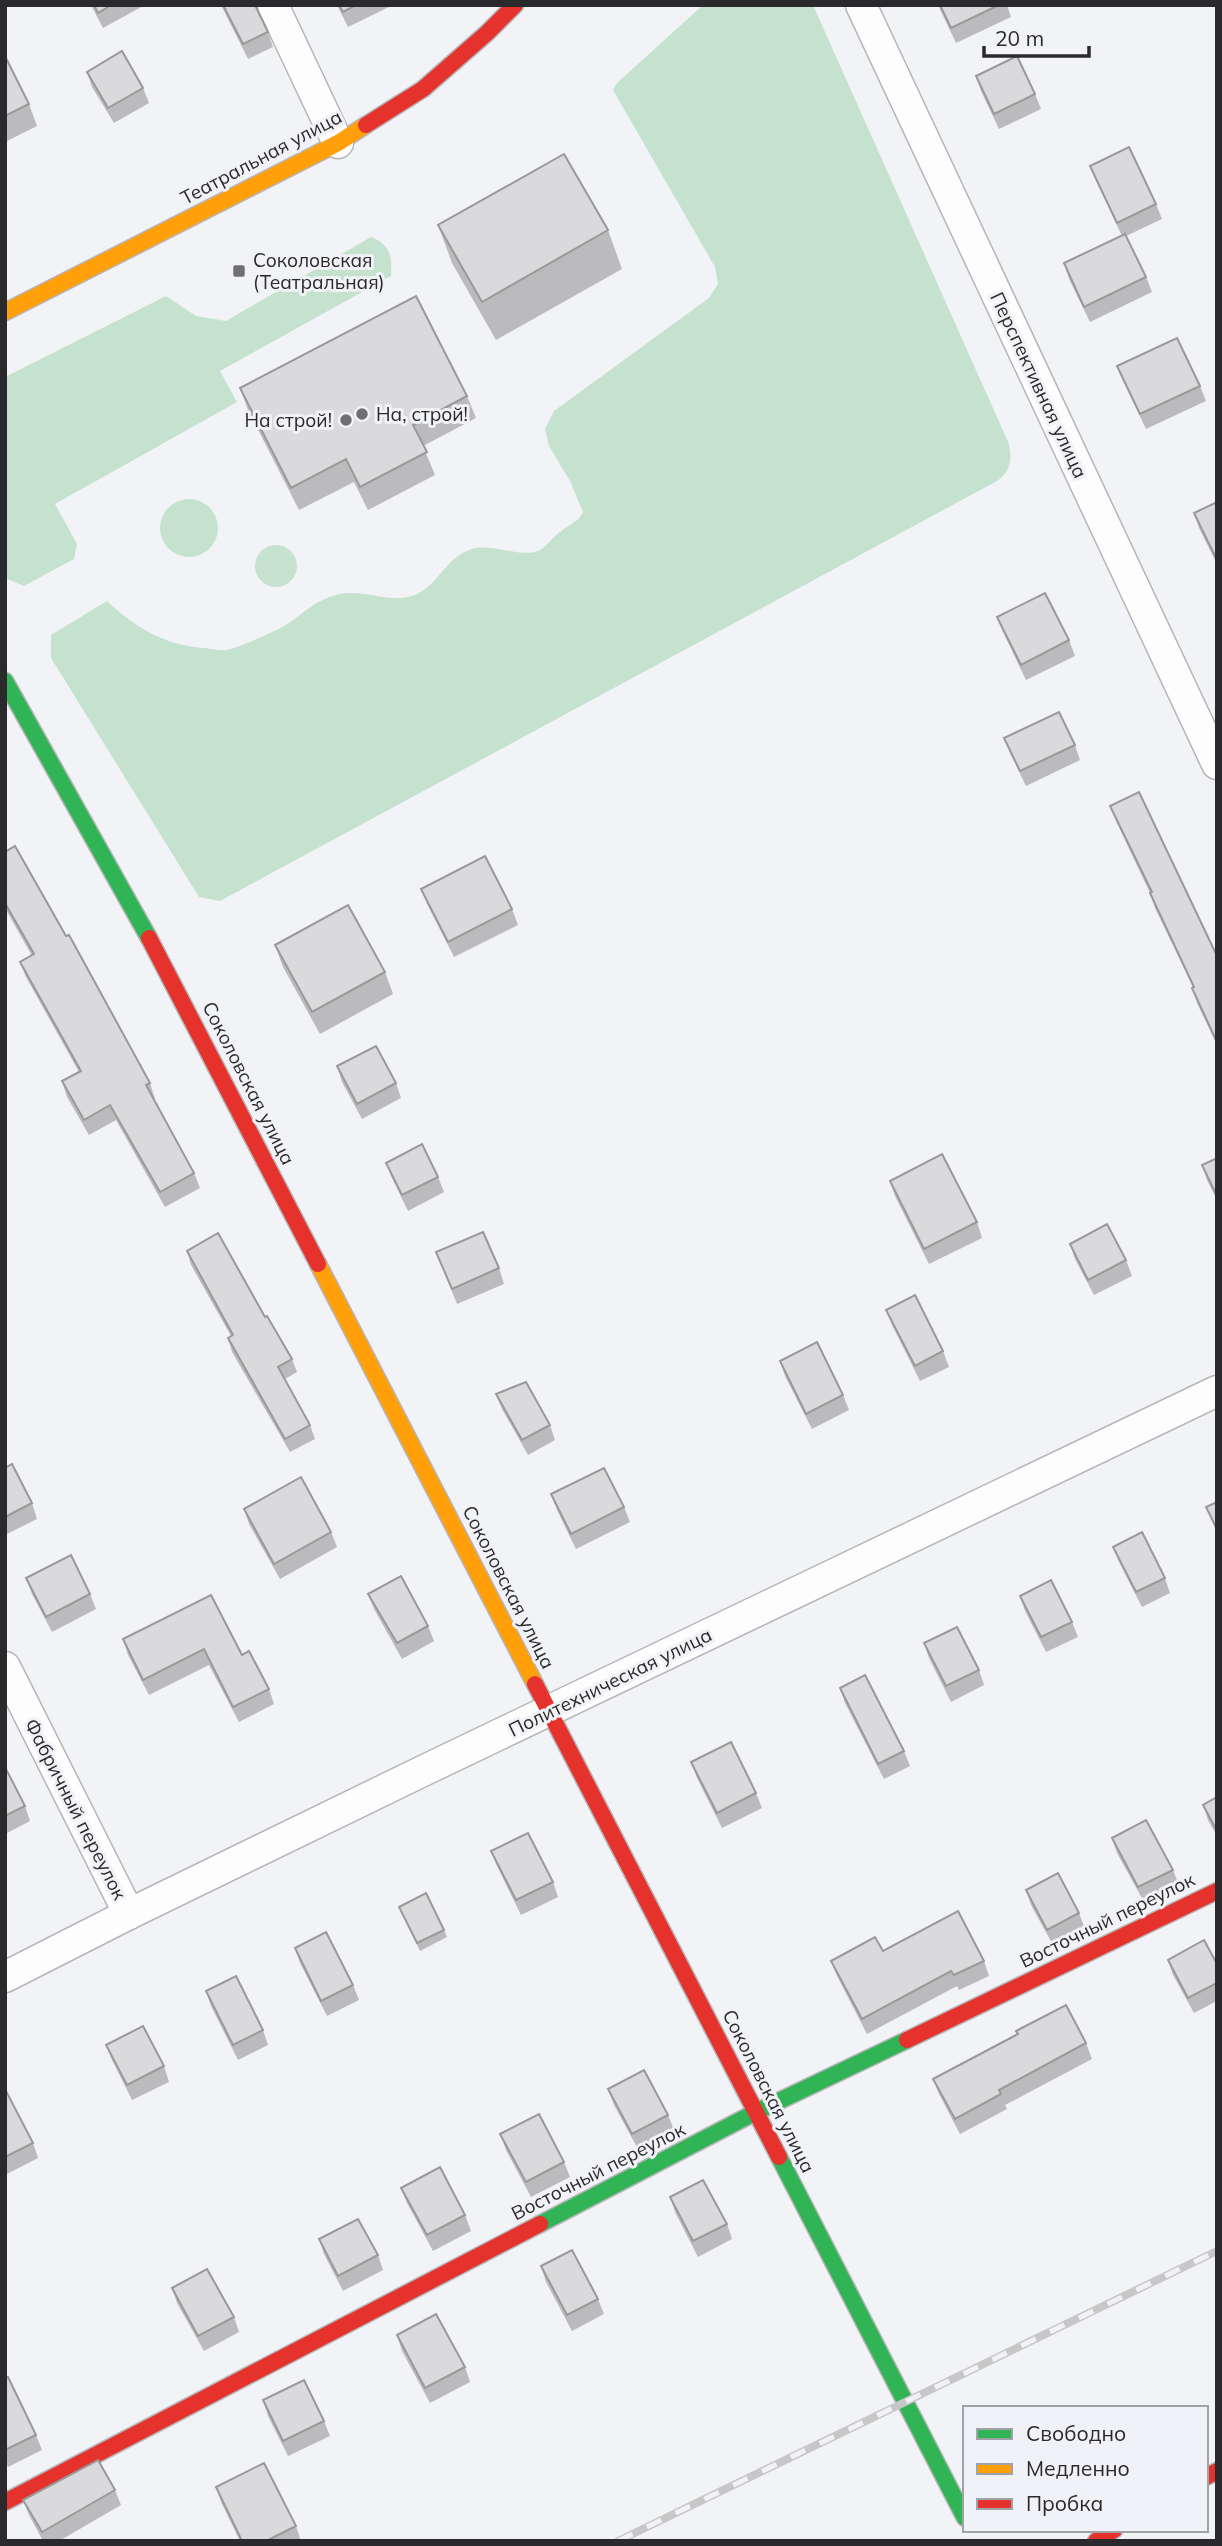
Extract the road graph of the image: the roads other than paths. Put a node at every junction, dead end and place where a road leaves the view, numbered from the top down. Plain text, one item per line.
1 (274, 5) edge
2 (515, 5) edge
3 (861, 5) edge
4 (338, 143) junction
5 (5, 312) edge
6 (5, 681) edge
7 (1217, 764) edge
8 (1217, 1391) edge
9 (5, 1667) edge
10 (549, 1711) junction
11 (1217, 1891) edge
12 (129, 1913) junction
13 (5, 1977) edge
14 (757, 2112) junction
15 (5, 2501) edge
16 (963, 2514) edge

1 - 4 street
2 - 4 street, Театральная улица
3 - 7 street, Перспективная улица
4 - 5 street, Театральная улица
6 - 10 street, Соколовская улица
8 - 10 street, Политехническая улица
9 - 12 street, Фабричный переулок
10 - 12 street, Политехническая улица
10 - 14 street, Соколовская улица
11 - 14 street, Восточный переулок
12 - 13 street, Политехническая улица
14 - 15 street, Восточный переулок
14 - 16 street, Соколовская улица

